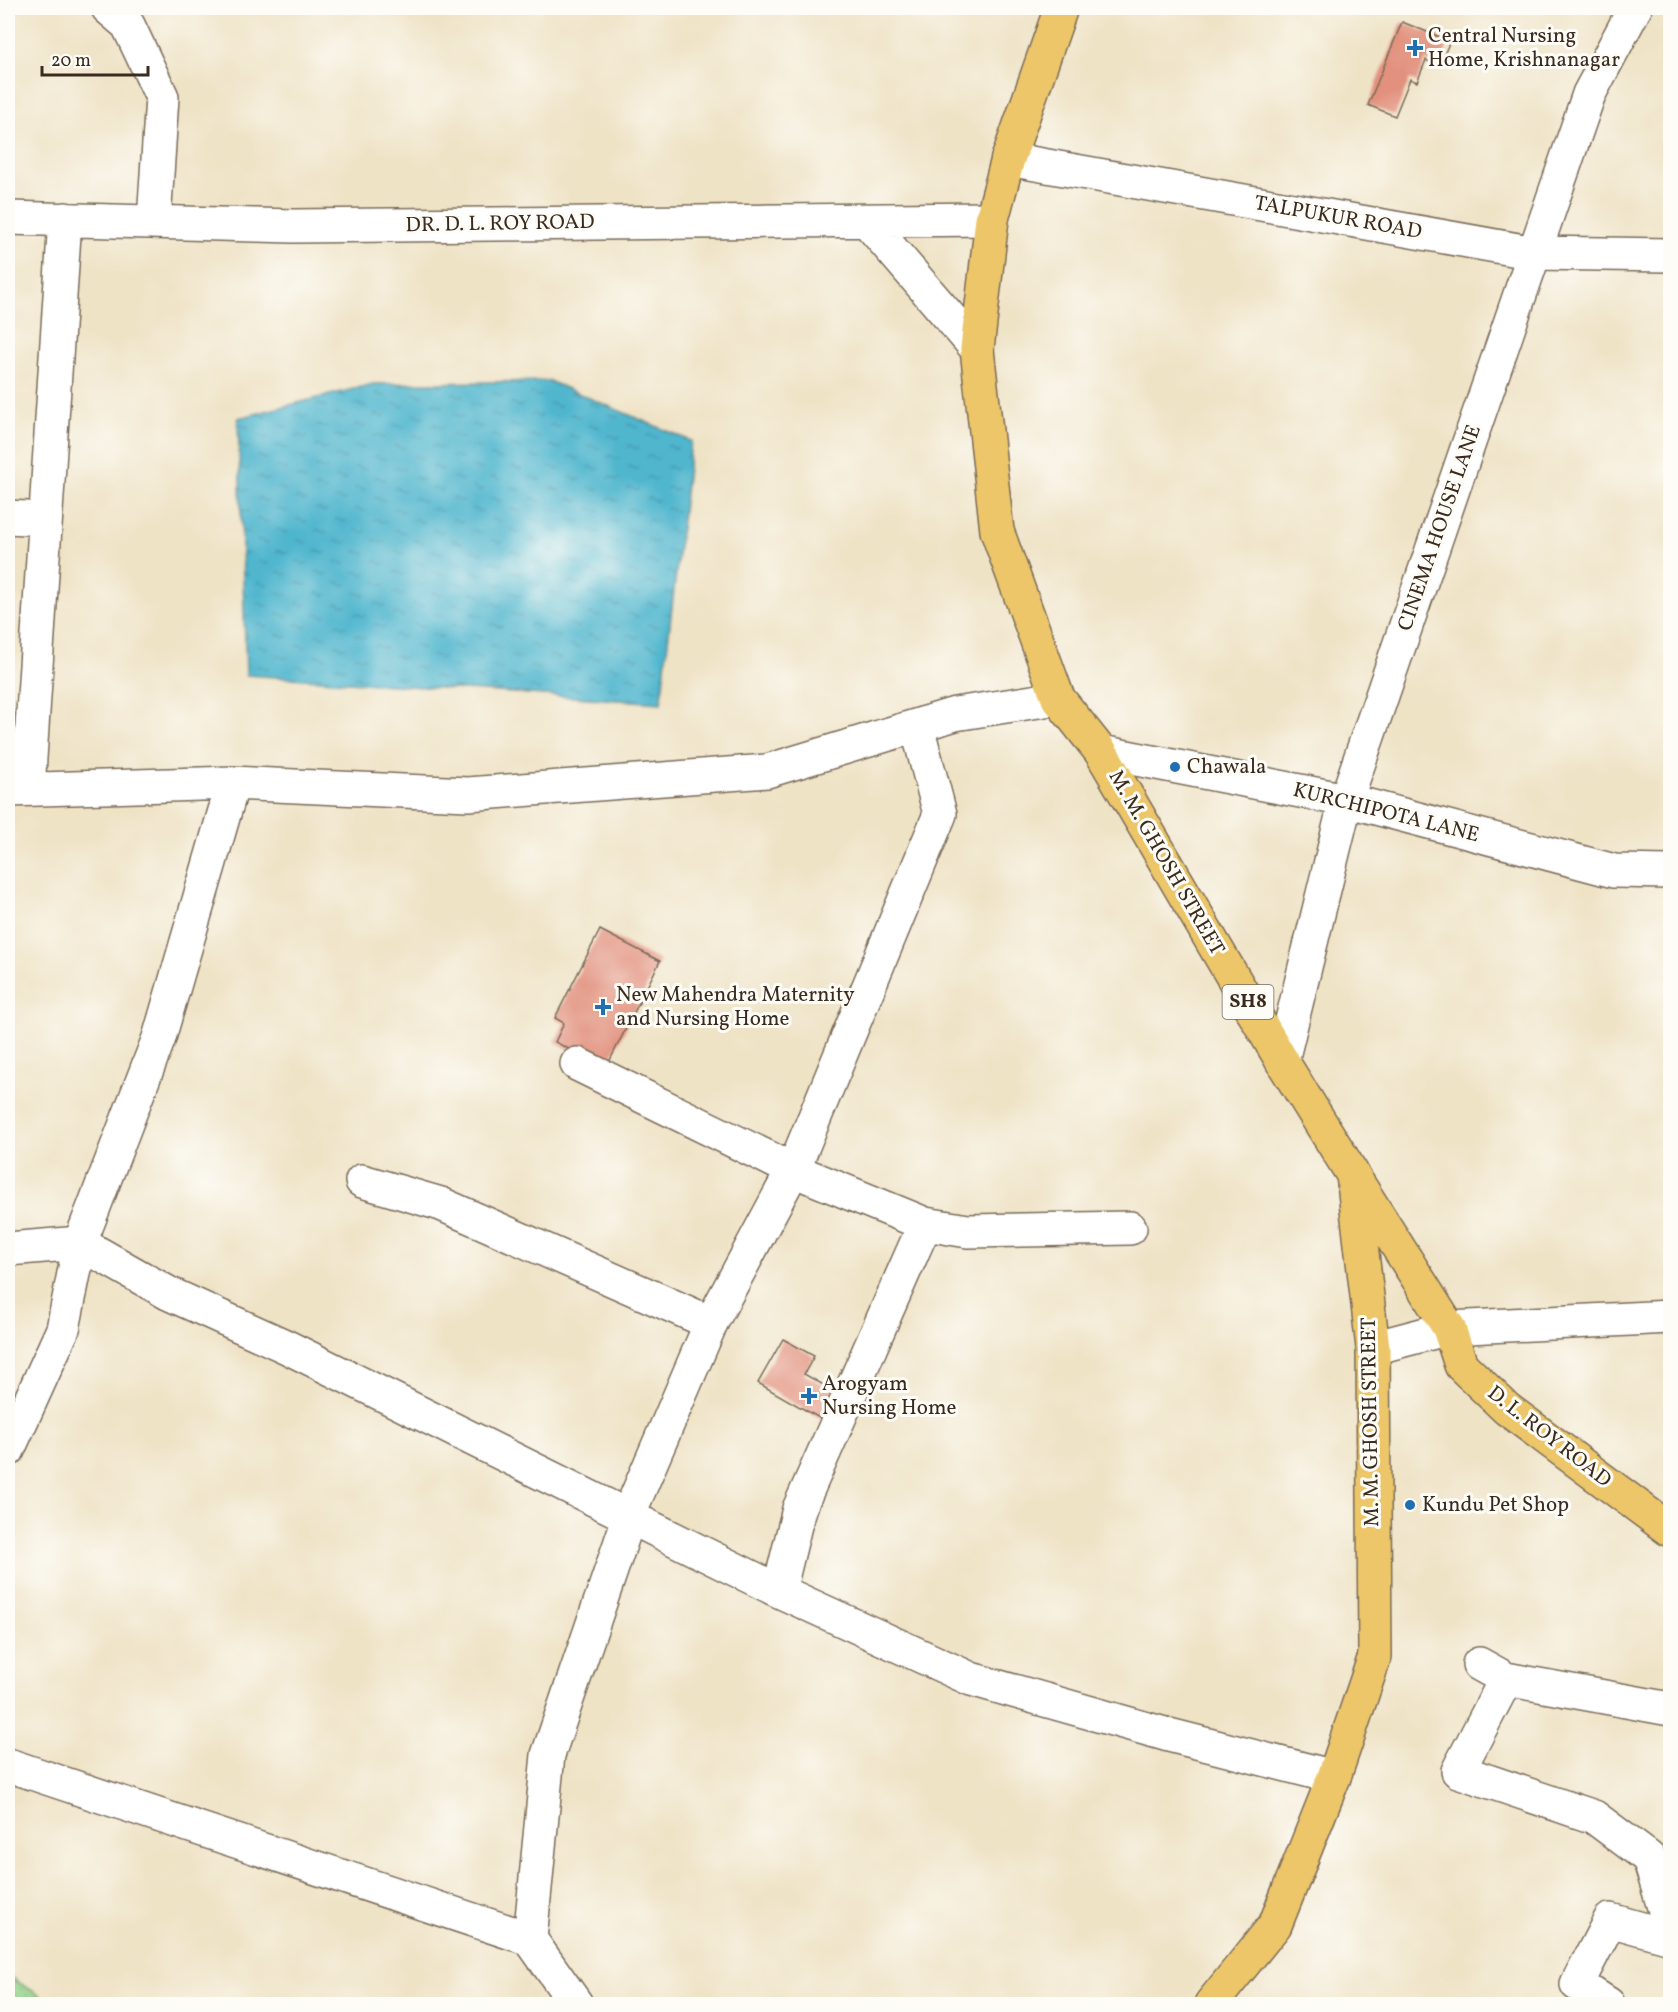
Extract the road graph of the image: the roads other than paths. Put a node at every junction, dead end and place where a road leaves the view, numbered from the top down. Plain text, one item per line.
1 (108, 8) edge
2 (1060, 8) edge
3 (1635, 8) edge
4 (1008, 159) junction
5 (8, 218) edge
6 (65, 219) junction
7 (992, 219) junction
8 (154, 221) junction
9 (867, 221) junction
10 (1535, 253) junction
11 (1671, 255) edge
12 (977, 349) junction
13 (8, 517) edge
14 (45, 519) junction
15 (1058, 698) junction
16 (917, 726) junction
17 (1101, 752) junction
18 (232, 783) junction
19 (18, 789) edge
20 (1346, 800) junction
21 (1671, 872) edge
22 (1282, 1061) junction
23 (577, 1064) dead end
24 (793, 1170) junction
25 (1353, 1175) junction
26 (362, 1180) dead end
27 (925, 1224) junction
28 (1131, 1228) dead end
29 (80, 1243) junction
30 (8, 1249) edge
31 (1671, 1317) edge
32 (711, 1323) junction
33 (1449, 1328) junction
34 (1373, 1347) junction
35 (8, 1450) edge
36 (628, 1516) junction
37 (1671, 1530) edge
38 (779, 1591) junction
39 (1671, 1709) edge
40 (8, 1765) edge
41 (1334, 1777) junction
42 (1671, 1927) edge
43 (1671, 1937) edge
44 (530, 1939) junction
45 (576, 2004) edge
46 (1211, 2004) edge
47 (1608, 2004) edge

1 - 8 street
2 - 4 main road, M. M. GHOSH STREET / SH8
3 - 10 street, CINEMA HOUSE LANE
4 - 7 main road, M. M. GHOSH STREET / SH8
4 - 10 street, TALPUKUR ROAD
5 - 6 street, DR. D. L. ROY ROAD
6 - 8 street, DR. D. L. ROY ROAD
6 - 14 street
7 - 9 street, DR. D. L. ROY ROAD
7 - 12 main road, M. M. GHOSH STREET / SH8
8 - 9 street, DR. D. L. ROY ROAD
9 - 12 street
10 - 11 street, TALPUKUR ROAD
10 - 20 street, CINEMA HOUSE LANE
12 - 15 main road, M. M. GHOSH STREET / SH8
13 - 14 street
14 - 19 street
15 - 16 street
15 - 17 main road, M. M. GHOSH STREET / SH8
16 - 18 street
16 - 24 street
17 - 20 street, KURCHIPOTA LANE
17 - 22 main road, M. M. GHOSH STREET / SH8
18 - 19 street
18 - 29 street
20 - 21 street, KURCHIPOTA LANE
20 - 22 street, CINEMA HOUSE LANE
22 - 25 main road, M. M. GHOSH STREET / SH8
23 - 24 street
24 - 27 street
24 - 32 street
25 - 33 main road, D. L. ROY ROAD
25 - 34 main road, M. M. GHOSH STREET / SH8
26 - 32 street
27 - 28 street
27 - 38 street
29 - 30 street
29 - 35 street
29 - 36 street
31 - 33 street
32 - 36 street
33 - 34 street
33 - 37 main road, D. L. ROY ROAD
34 - 41 main road, M. M. GHOSH STREET / SH8
36 - 38 street
36 - 44 street
38 - 41 street
39 - 42 street
40 - 44 street
41 - 46 main road, M. M. GHOSH STREET / SH8
43 - 47 street
44 - 45 street

